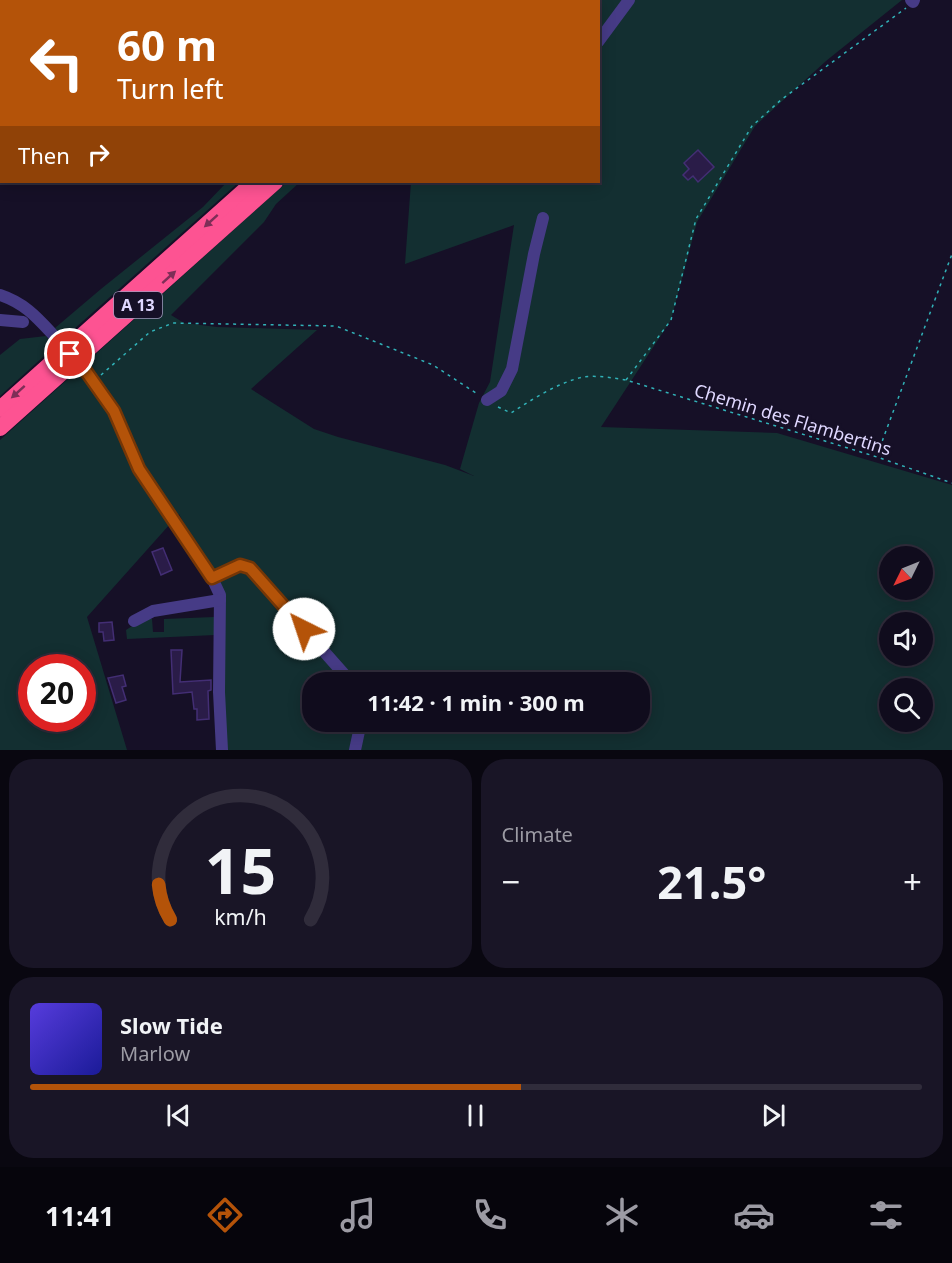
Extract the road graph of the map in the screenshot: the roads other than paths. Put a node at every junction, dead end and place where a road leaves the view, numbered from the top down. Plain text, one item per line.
1 (629, 0) edge
2 (600, 39) edge
3 (253, 183) edge
4 (274, 183) edge
5 (543, 218) dead end
6 (0, 295) edge
7 (0, 320) edge
8 (23, 322) dead end
9 (487, 400) road end
10 (0, 408) edge
11 (0, 428) edge
12 (212, 578) junction
13 (219, 600) junction
14 (134, 621) dead end
15 (342, 672) edge
16 (359, 732) edge
17 (222, 750) edge
18 (355, 750) edge

1 - 2 street
3 -> 10 highway, A 13
11 -> 4 highway, A 13
5 - 9 street
6 - 12 street, bridge
7 - 8 street
12 - 13 street
12 - 15 street
13 - 14 street
13 - 17 street
16 - 18 street

